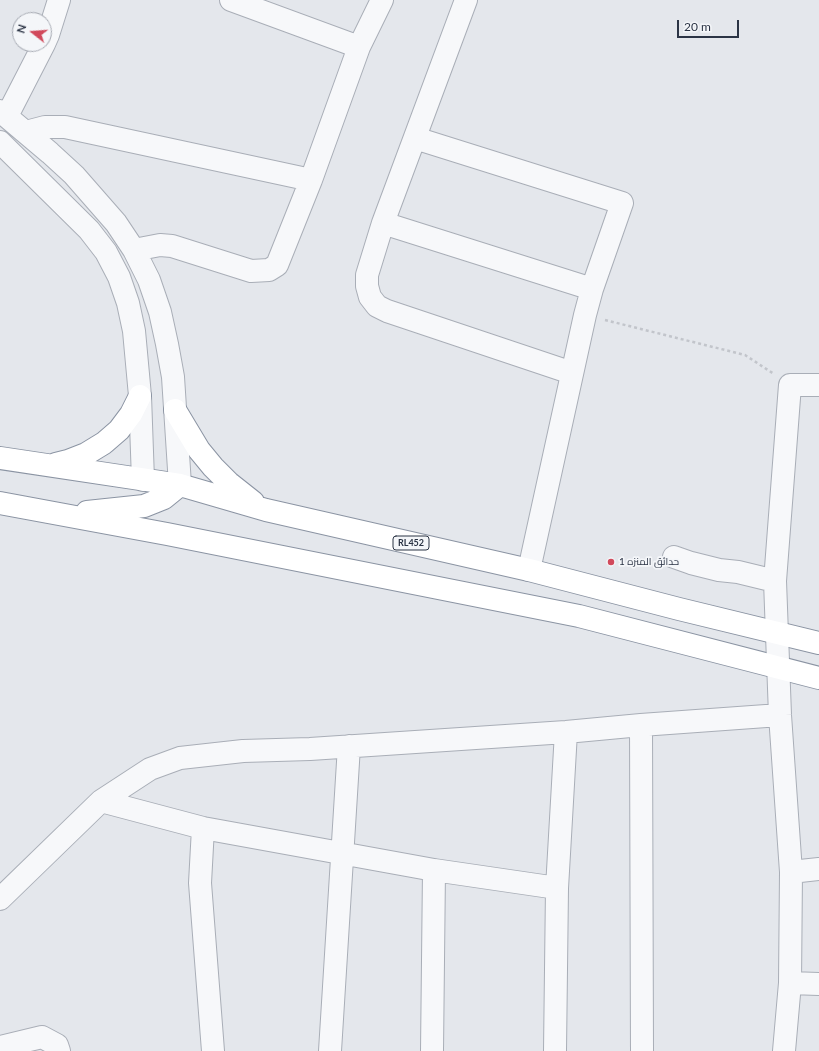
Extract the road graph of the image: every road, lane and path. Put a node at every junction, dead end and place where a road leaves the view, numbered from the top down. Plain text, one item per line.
1 (59, 0) edge
2 (231, 0) edge
3 (382, 0) edge
4 (466, 0) edge
5 (52, 22) edge
6 (359, 47) junction
7 (39, 52) edge
8 (3, 114) edge
9 (26, 132) junction
10 (415, 138) junction
11 (0, 142) edge
12 (310, 180) junction
13 (383, 224) junction
14 (134, 250) junction
15 (592, 289) junction
16 (585, 315) junction
17 (572, 373) junction
18 (790, 385) junction
19 (819, 385) edge
20 (140, 396) junction
21 (175, 410) junction
22 (0, 458) edge
23 (48, 465) junction
24 (143, 480) junction
25 (180, 485) junction
26 (0, 502) edge
27 (144, 506) junction
28 (266, 510) junction
29 (64, 514) junction
30 (167, 534) junction
31 (674, 557) dead end
32 (528, 570) junction
33 (775, 581) junction
34 (778, 633) junction
35 (819, 643) edge
36 (779, 668) junction
37 (819, 678) edge
38 (780, 714) junction
39 (641, 725) junction
40 (566, 732) junction
41 (349, 746) junction
42 (101, 801) junction
43 (203, 828) junction
44 (341, 854) junction
45 (819, 869) edge
46 (434, 870) junction
47 (791, 872) junction
48 (557, 888) junction
49 (0, 899) edge
50 (790, 983) junction
51 (819, 984) edge
52 (0, 1048) edge
53 (58, 1051) edge
54 (213, 1051) edge
55 (330, 1051) edge
56 (432, 1051) edge
57 (555, 1051) edge
58 (642, 1051) edge
59 (784, 1051) edge

1 - 5 street
2 - 6 street
3 - 6 street
4 - 10 street
6 - 12 street
7 - 8 street
8 - 9 street
9 - 12 street
9 - 14 street
10 - 13 street
10 - 15 street
11 - 20 street
12 - 14 street
13 - 15 street
13 - 17 street
14 - 21 street
15 - 16 street
16 - 17 street
16 - 18 path
17 - 32 street
18 - 19 street
18 - 33 street
20 - 23 highway
20 - 24 street
21 - 25 street
21 - 28 highway
22 - 23 highway, RL452
23 - 24 highway, RL452
24 - 25 highway, RL452
24 - 27 highway
25 - 27 highway
25 - 28 highway, RL452
26 - 29 highway
27 - 29 highway
27 - 30 highway
28 - 32 highway, RL452
29 - 30 highway
30 - 36 highway
31 - 33 street
32 - 34 highway, RL452
33 - 34 street
34 - 35 highway, RL452
34 - 36 street
36 - 37 highway
36 - 38 street
38 - 39 street
38 - 47 street
39 - 40 street
39 - 58 street
40 - 41 street
40 - 48 street
41 - 42 street
41 - 44 street
42 - 43 street
42 - 49 street
43 - 44 street
43 - 54 street
44 - 46 street
44 - 55 street
45 - 47 street
46 - 48 street
46 - 56 street
47 - 50 street
48 - 57 street
50 - 51 street
50 - 59 street
52 - 53 street

